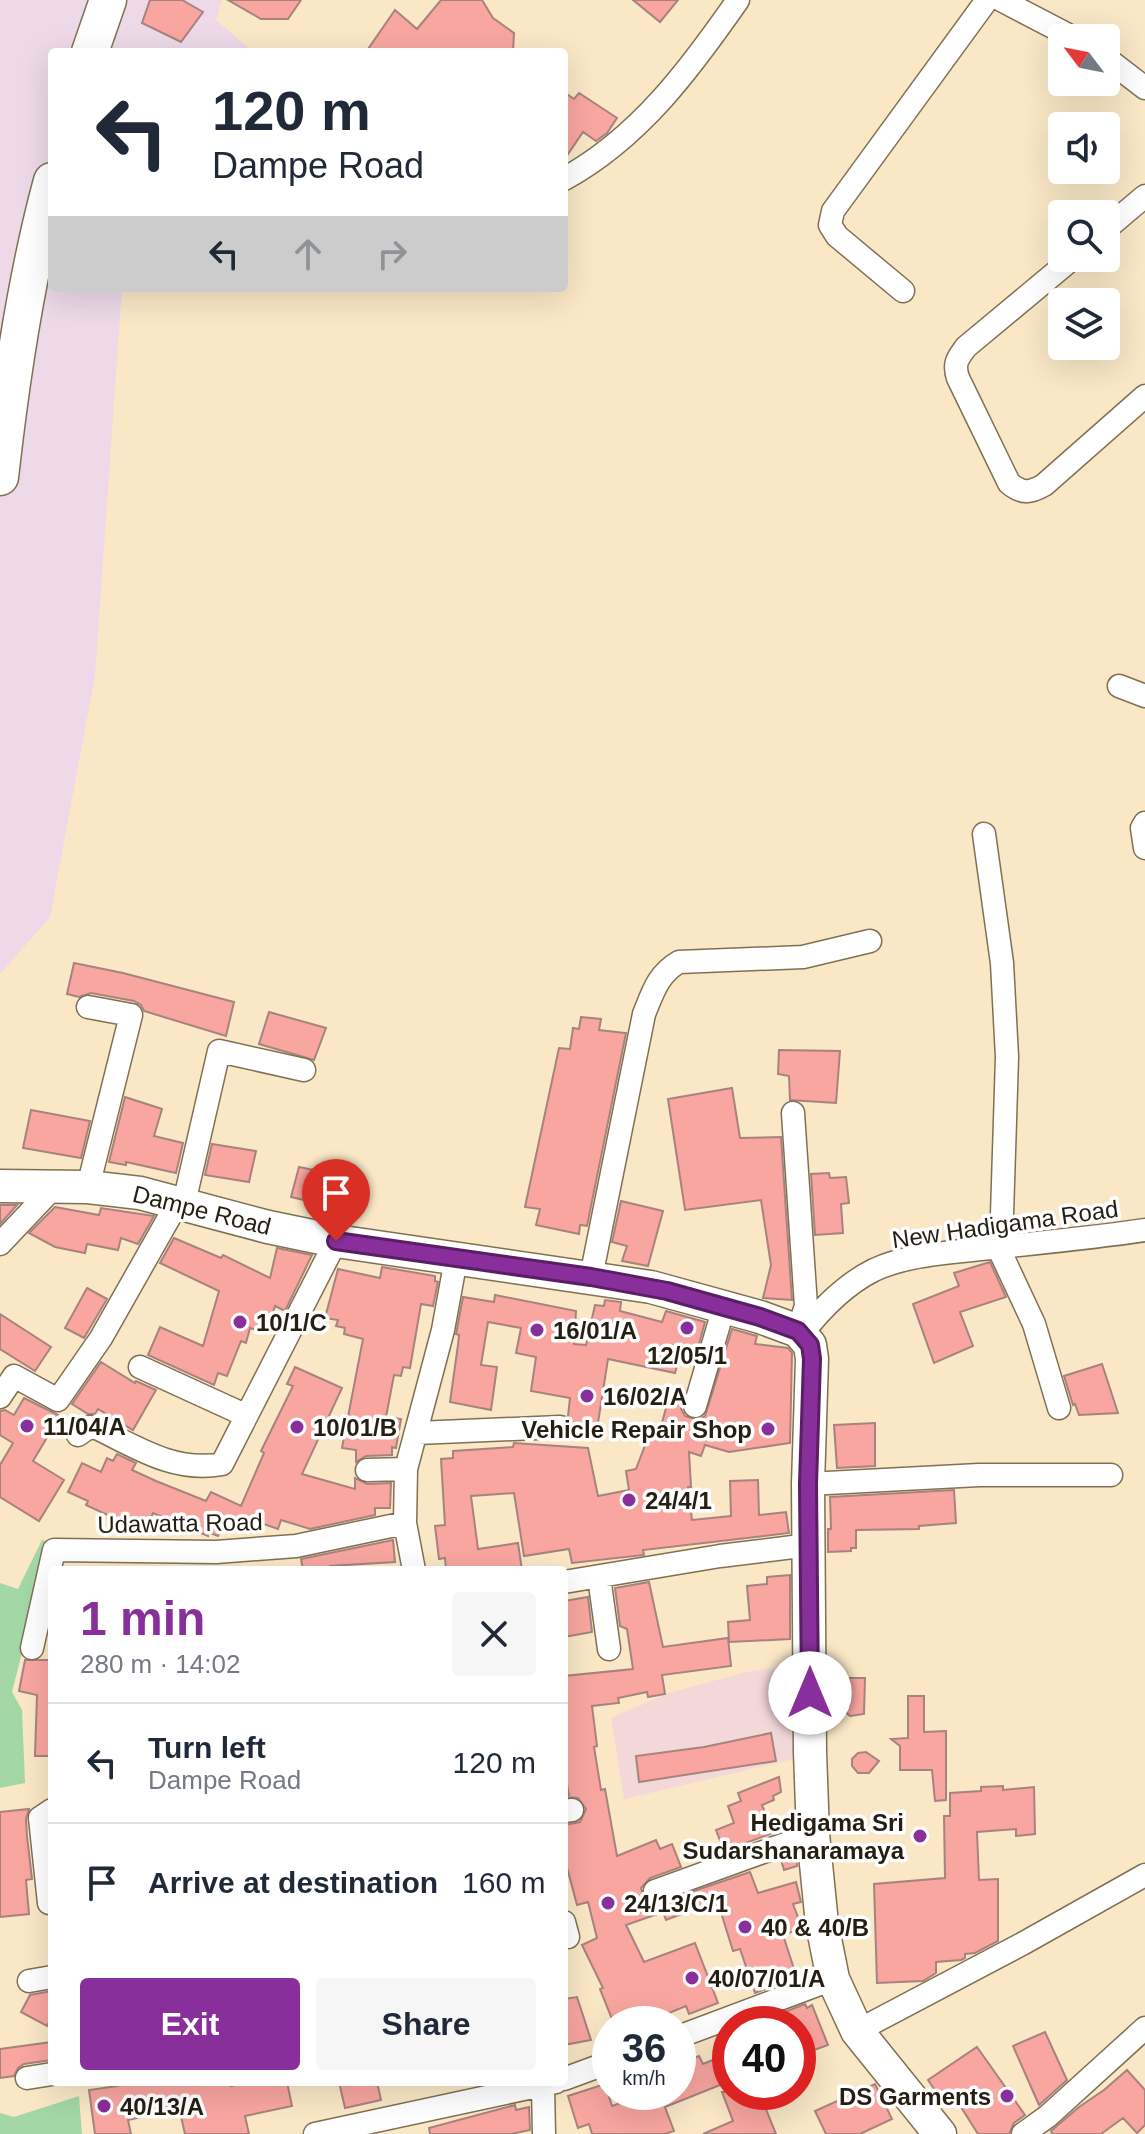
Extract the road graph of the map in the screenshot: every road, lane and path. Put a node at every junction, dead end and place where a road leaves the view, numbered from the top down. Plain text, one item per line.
1 (108, 0) edge
2 (738, 0) edge
3 (987, 0) edge
4 (1001, 0) edge
5 (1048, 24) edge
6 (91, 48) edge
7 (1120, 69) edge
8 (1145, 88) edge
9 (568, 176) edge
10 (1145, 196) edge
11 (48, 199) edge
12 (1120, 217) edge
13 (1056, 272) edge
14 (903, 291) dead end
15 (1145, 396) edge
16 (0, 477) edge
17 (1119, 686) dead end
18 (1145, 696) edge
19 (1145, 823) edge
20 (984, 834) dead end
21 (1145, 848) edge
22 (870, 941) dead end
23 (88, 1007) dead end
24 (304, 1070) dead end
25 (793, 1113) dead end
26 (0, 1186) edge
27 (54, 1187) junction
28 (88, 1187) junction
29 (181, 1203) junction
30 (1145, 1230) edge
31 (336, 1241) junction
32 (0, 1244) edge
33 (999, 1247) junction
34 (456, 1259) junction
35 (591, 1277) junction
36 (724, 1307) junction
37 (800, 1333) junction
38 (140, 1367) dead end
39 (0, 1397) edge
40 (695, 1406) dead end
41 (1059, 1408) dead end
42 (245, 1415) junction
43 (560, 1427) dead end
44 (417, 1433) junction
45 (78, 1435) dead end
46 (406, 1469) junction
47 (367, 1470) dead end
48 (1111, 1475) dead end
49 (808, 1484) junction
50 (405, 1523) junction
51 (809, 1545) junction
52 (158, 1561) edge
53 (217, 1561) edge
54 (50, 1566) edge
55 (413, 1566) edge
56 (48, 1577) edge
57 (599, 1577) junction
58 (568, 1581) edge
59 (32, 1648) dead end
60 (609, 1649) dead end
61 (48, 1813) edge
62 (813, 1834) junction
63 (1145, 1875) edge
64 (655, 1891) dead end
65 (48, 1894) edge
66 (48, 1978) edge
67 (833, 1979) junction
68 (29, 1981) dead end
69 (1145, 2028) edge
70 (696, 2030) edge
71 (857, 2031) junction
72 (592, 2069) edge
73 (48, 2075) edge
74 (27, 2078) dead end
75 (568, 2078) edge
76 (540, 2086) edge
77 (549, 2086) edge
78 (930, 2131) edge
79 (315, 2134) edge
80 (544, 2134) edge
81 (1023, 2134) edge

1 - 6 main road
2 - 9 street
3 - 14 street
4 - 5 street
7 - 8 street
10 - 12 street
11 - 16 main road
13 - 15 street
17 - 18 street
19 - 21 street
20 - 33 street
22 - 35 street
23 - 28 street
24 - 29 street
25 - 37 street
26 - 27 street, Dampe Road
27 - 28 street, Dampe Road
27 - 32 street
28 - 29 street, Dampe Road
29 - 31 street, Dampe Road
29 - 39 street
30 - 33 street, New Hadigama Road
31 - 34 street, Dampe Road
31 - 42 street
33 - 37 street, New Hadigama Road
33 - 41 street
34 - 35 street, Dampe Road
34 - 44 street
35 - 36 street, Dampe Road
36 - 37 street, Dampe Road
36 - 40 street
37 - 49 street
38 - 42 street
42 - 45 street
43 - 44 street
44 - 46 street
46 - 47 street
46 - 50 street
48 - 49 street
49 - 51 street
50 - 53 street, Udawatta Road
50 - 55 street
51 - 57 street
51 - 62 street
52 - 53 street, Udawatta Road
52 - 54 street, Udawatta Road
56 - 59 street, Udawatta Road
57 - 58 street
57 - 60 street
61 - 65 street
62 - 64 street
62 - 67 street
63 - 71 street
66 - 68 street
67 - 70 street
67 - 71 street
69 - 81 street
71 - 78 street
72 - 75 street
73 - 74 street
76 - 79 street
77 - 80 street

